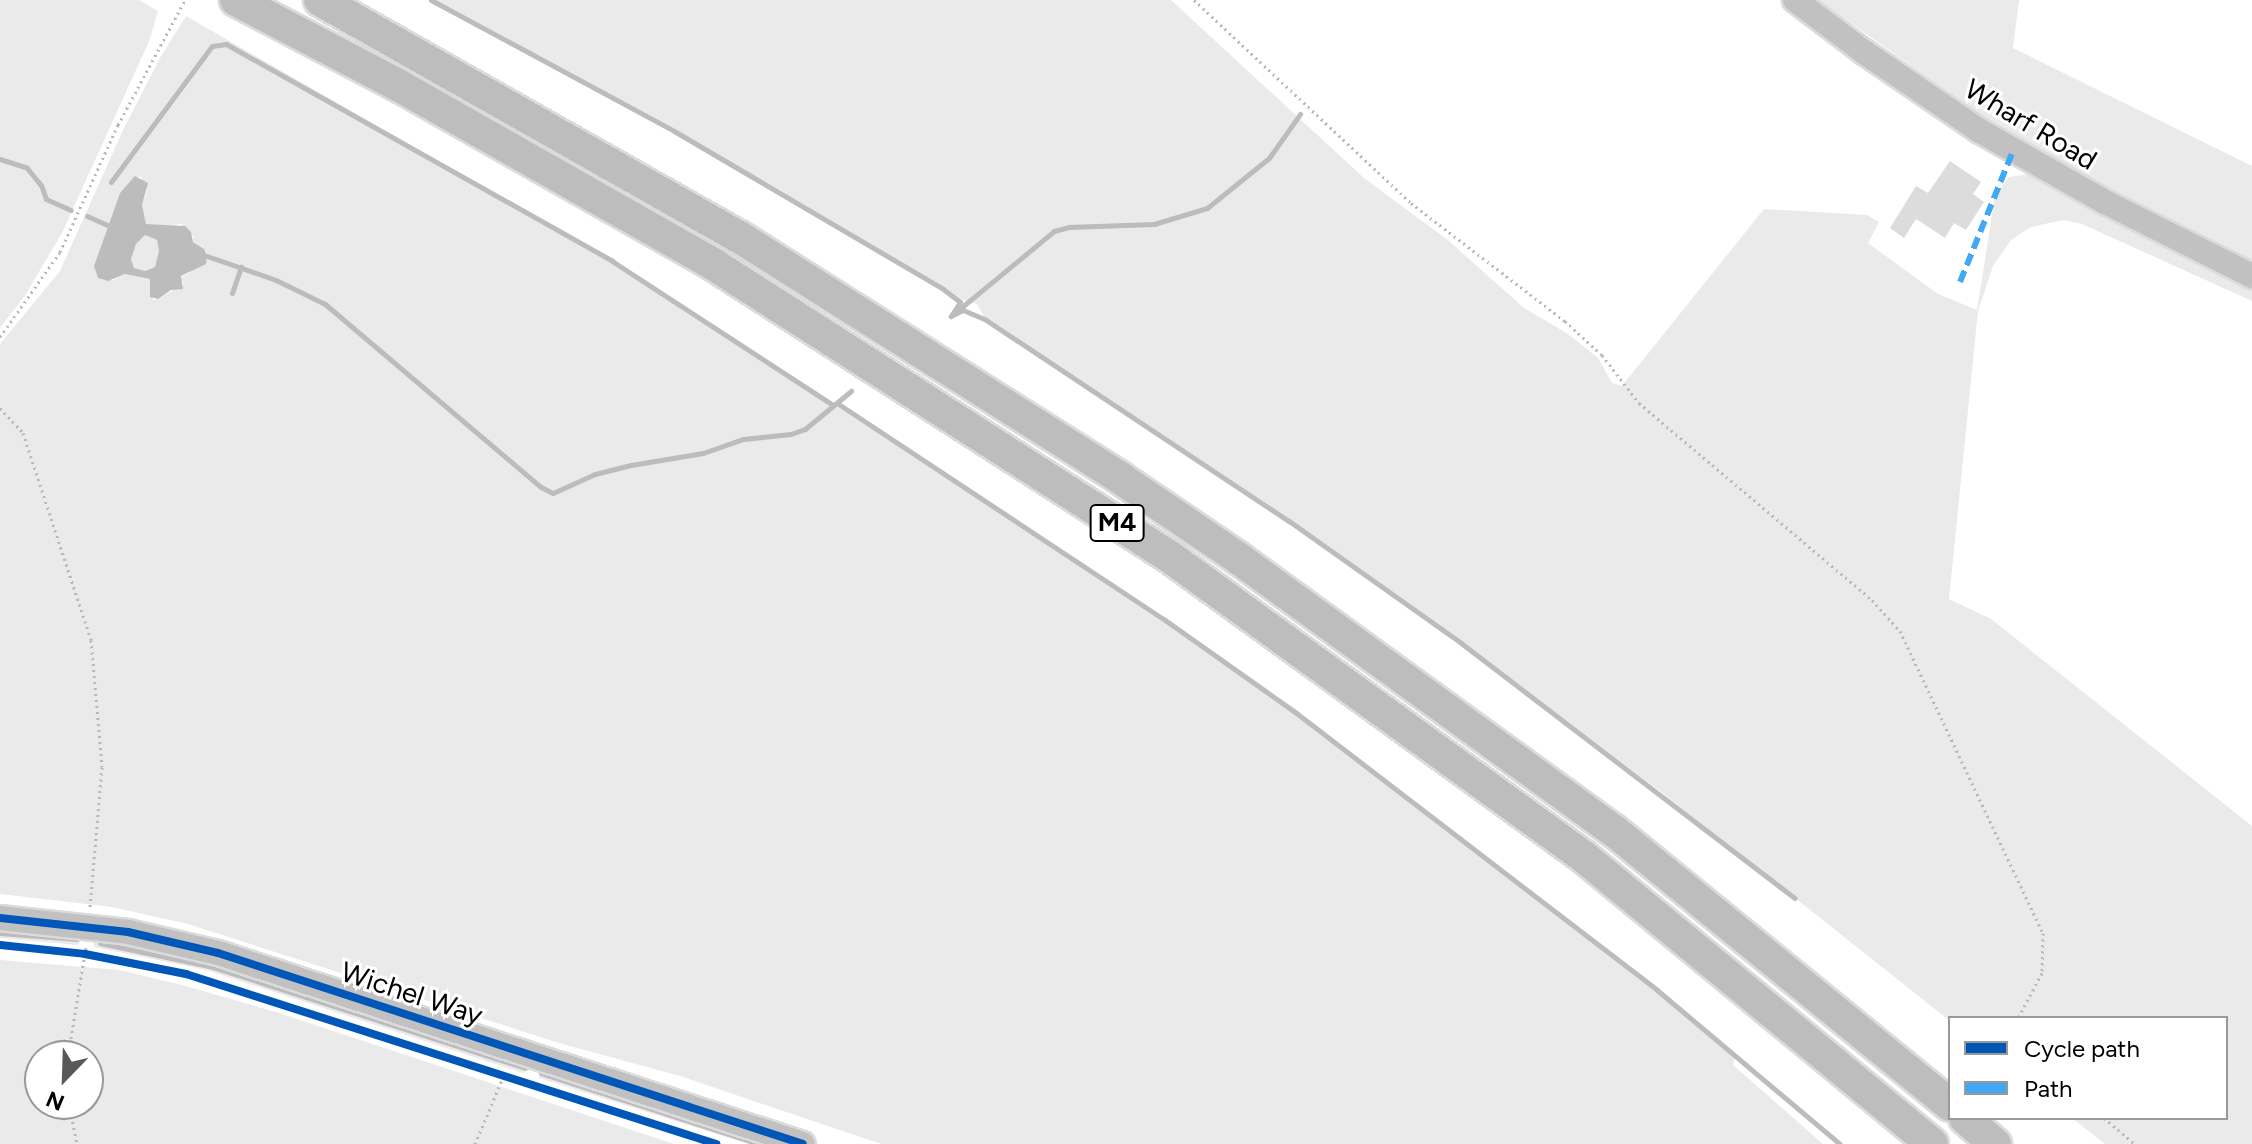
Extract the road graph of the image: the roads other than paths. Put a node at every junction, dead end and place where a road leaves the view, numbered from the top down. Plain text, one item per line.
1 (236, 0) edge
2 (320, 0) edge
3 (1795, 0) edge
4 (2252, 276) edge
5 (0, 918) edge
6 (1948, 1103) edge
7 (1967, 1120) edge
8 (803, 1144) edge
9 (1932, 1144) edge
10 (1995, 1144) edge

1 - 9 highway, M4
2 - 6 highway, M4
3 - 4 street, Wharf Road
5 - 8 street, Wichel Way
7 - 10 highway

